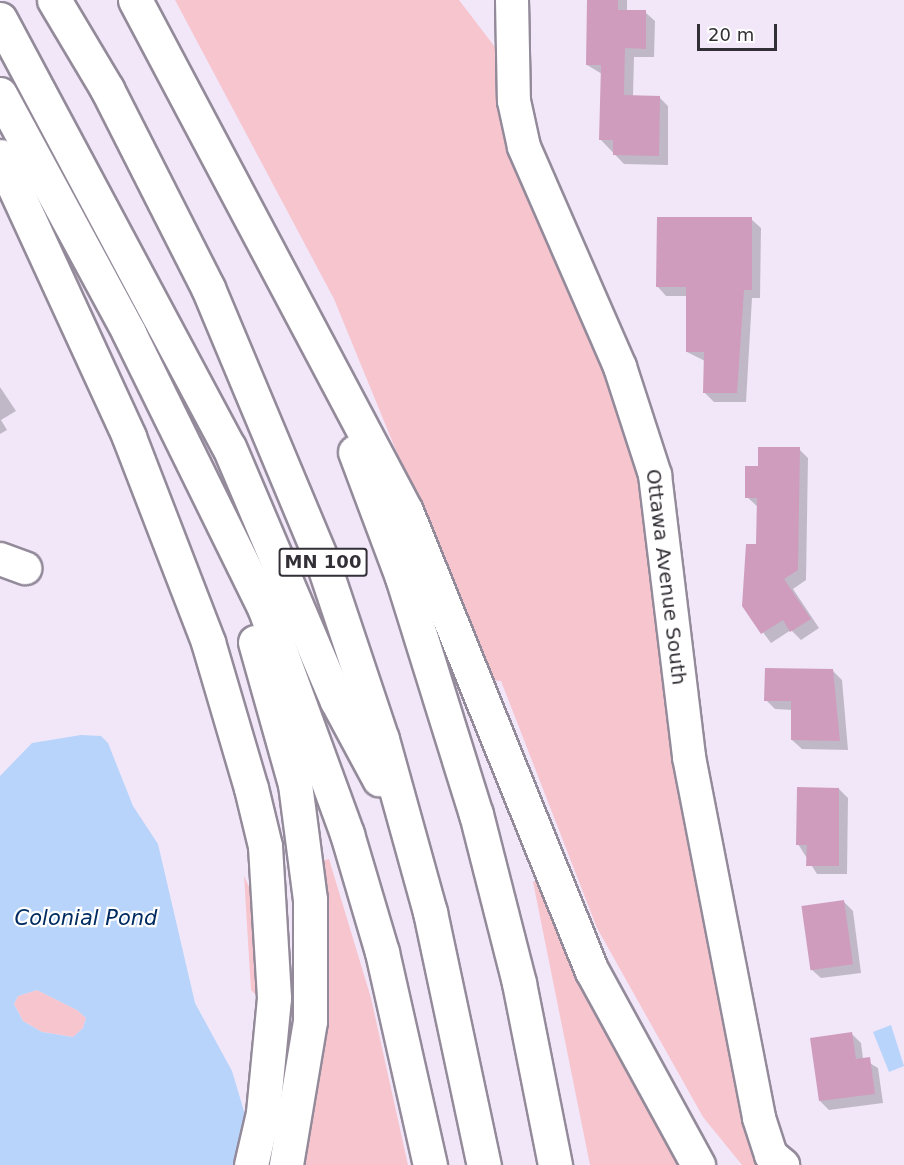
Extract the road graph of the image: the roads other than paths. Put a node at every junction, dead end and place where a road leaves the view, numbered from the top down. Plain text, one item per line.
1 (54, 0) edge
2 (135, 0) edge
3 (512, 0) edge
4 (0, 19) edge
5 (0, 94) edge
6 (0, 156) edge
7 (261, 239) junction
8 (224, 531) junction
9 (408, 830) junction
10 (651, 1084) junction
11 (251, 1165) edge
12 (286, 1165) edge
13 (430, 1165) edge
14 (484, 1165) edge
15 (555, 1165) edge
16 (698, 1165) edge
17 (714, 1165) edge
18 (783, 1165) edge

1 - 9 highway, MN 100
2 - 7 highway, MN 100
3 - 18 street, Ottawa Avenue South
4 - 9 highway
5 - 8 highway
6 - 11 highway
7 - 10 highway
7 - 15 highway, MN 100
8 - 12 highway
8 - 13 highway
9 - 14 highway, MN 100
10 - 16 highway
10 - 17 highway

